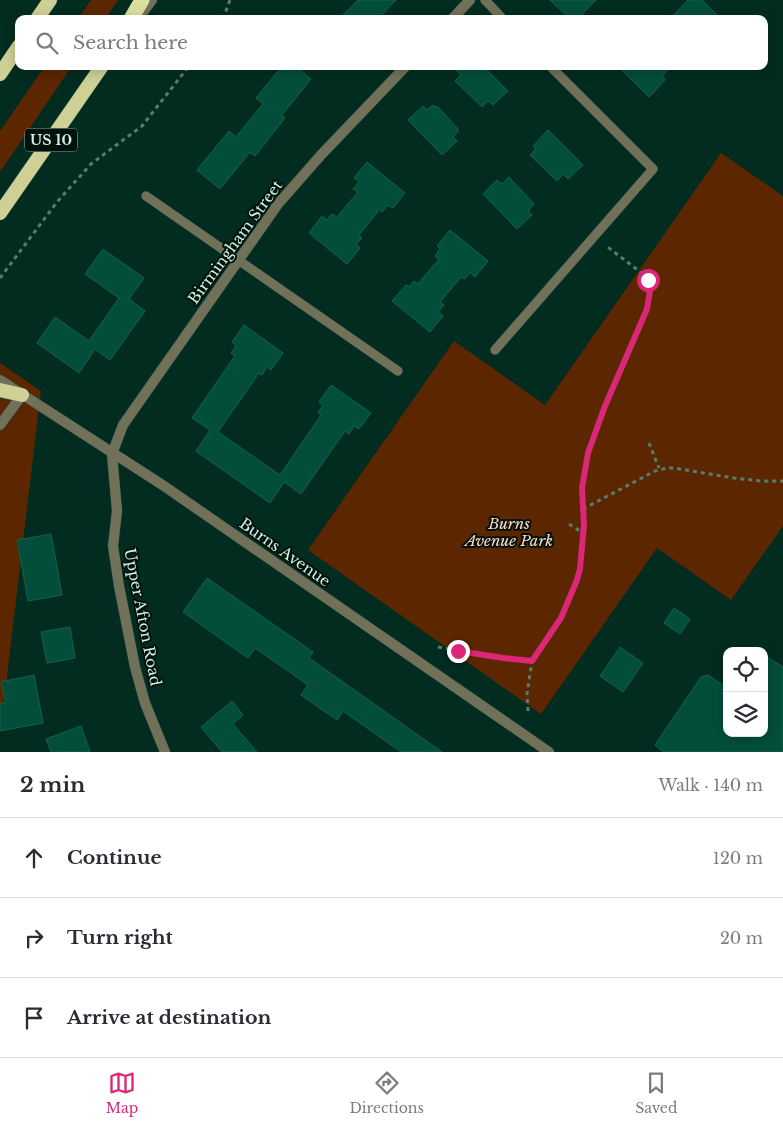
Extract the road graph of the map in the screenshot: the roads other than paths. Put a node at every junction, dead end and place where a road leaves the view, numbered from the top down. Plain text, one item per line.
1 (50, 0) edge
2 (142, 0) edge
3 (152, 0) edge
4 (470, 0) edge
5 (485, 0) edge
6 (40, 15) edge
7 (133, 15) edge
8 (141, 15) edge
9 (456, 15) edge
10 (499, 15) edge
11 (15, 52) edge
12 (99, 70) edge
13 (402, 70) edge
14 (554, 70) edge
15 (0, 74) edge
16 (146, 196) dead end
17 (0, 213) edge
18 (238, 260) junction
19 (495, 350) dead end
20 (398, 370) dead end
21 (0, 380) edge
22 (0, 390) edge
23 (22, 396) junction
24 (0, 425) edge
25 (112, 454) junction
26 (165, 752) edge
27 (549, 752) edge

1 - 6 highway
2 - 7 highway
3 - 8 street
4 - 9 street
5 - 10 lane
11 - 15 highway
12 - 17 highway, US 10
13 - 18 street, Birmingham Street
14 - 19 lane
16 - 18 lane
18 - 20 lane
18 - 25 street, Birmingham Street
21 - 23 street, Burns Avenue
22 - 23 highway
23 - 24 street
23 - 25 street, Burns Avenue
25 - 26 street, Upper Afton Road
25 - 27 street, Burns Avenue

